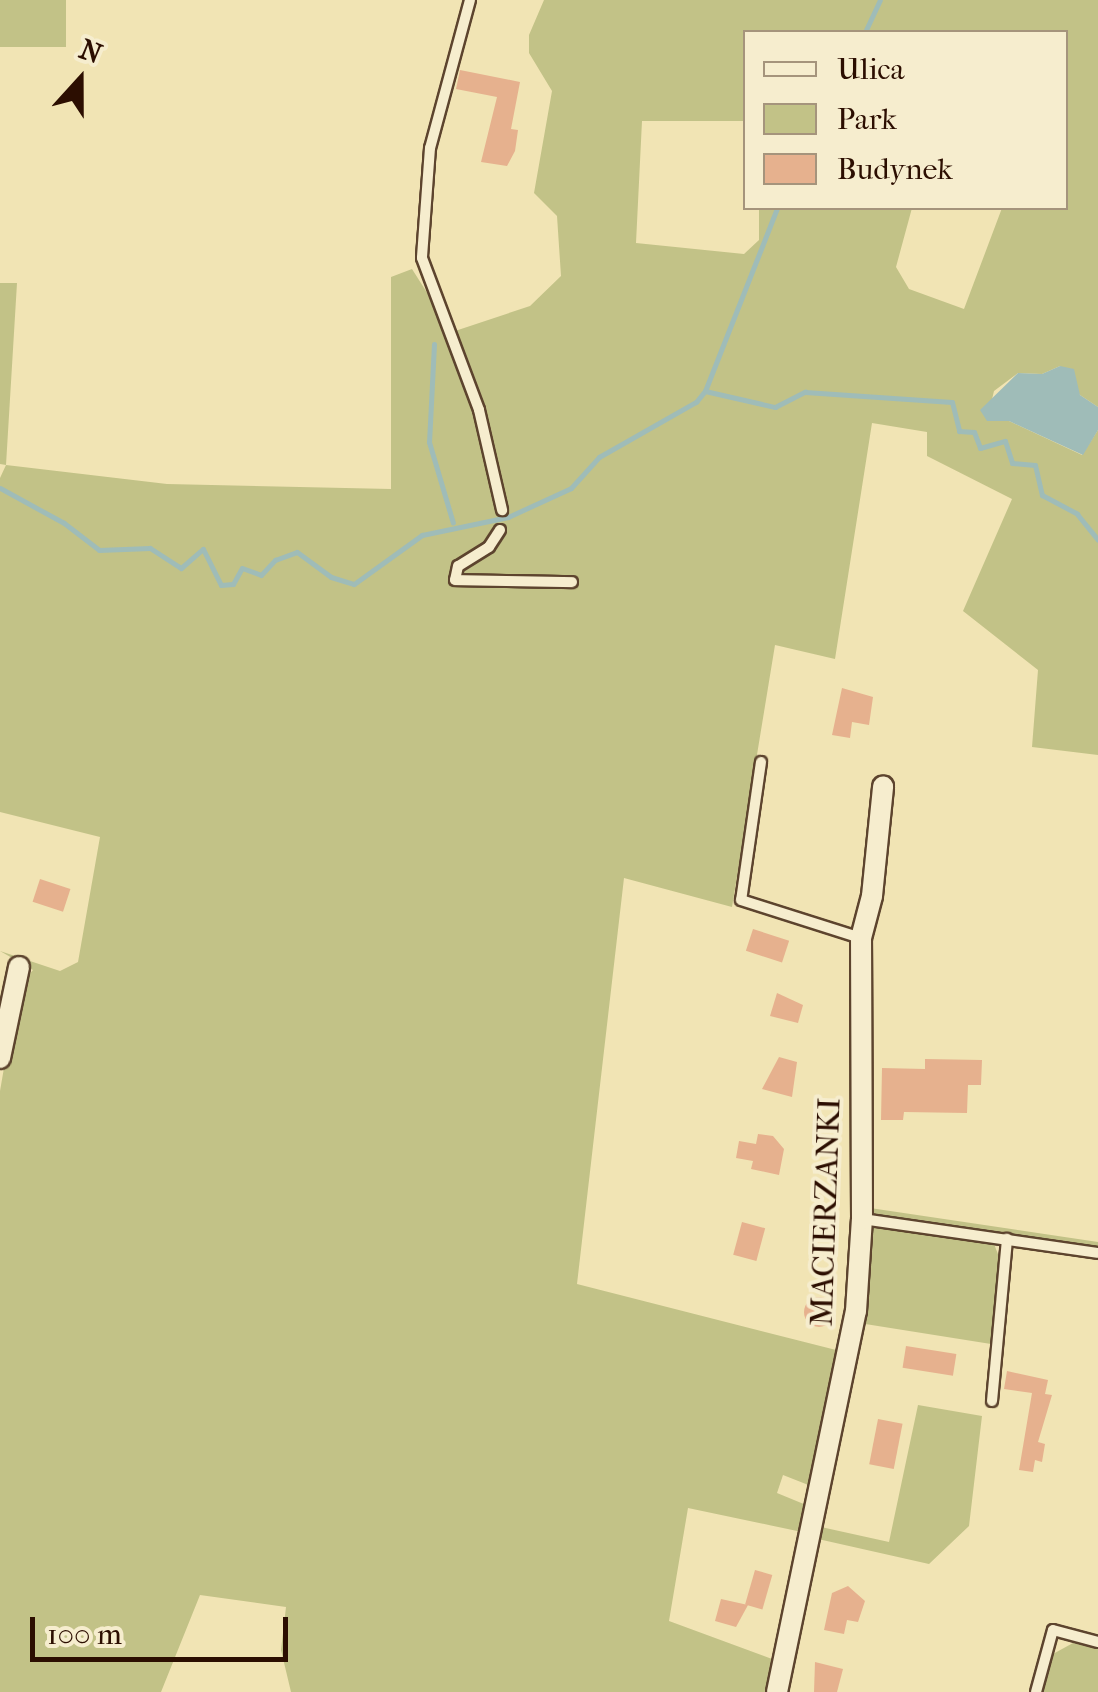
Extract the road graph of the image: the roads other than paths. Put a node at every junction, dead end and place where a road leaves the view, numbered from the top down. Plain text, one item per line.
1 (470, 0) edge
2 (502, 510) dead end
3 (500, 530) dead end
4 (572, 582) dead end
5 (760, 762) dead end
6 (883, 787) dead end
7 (860, 938) junction
8 (16, 966) edge
9 (0, 1058) edge
10 (862, 1218) junction
11 (1007, 1239) junction
12 (1098, 1253) edge
13 (992, 1401) dead end
14 (1098, 1642) edge
15 (777, 1692) edge
16 (1036, 1692) edge

1 - 2 lane
3 - 4 lane
5 - 7 lane
6 - 7 street, MACIERZANKI
7 - 10 street, MACIERZANKI
8 - 9 street
10 - 11 lane
10 - 15 street, MACIERZANKI
11 - 12 lane
11 - 13 lane
14 - 16 lane

